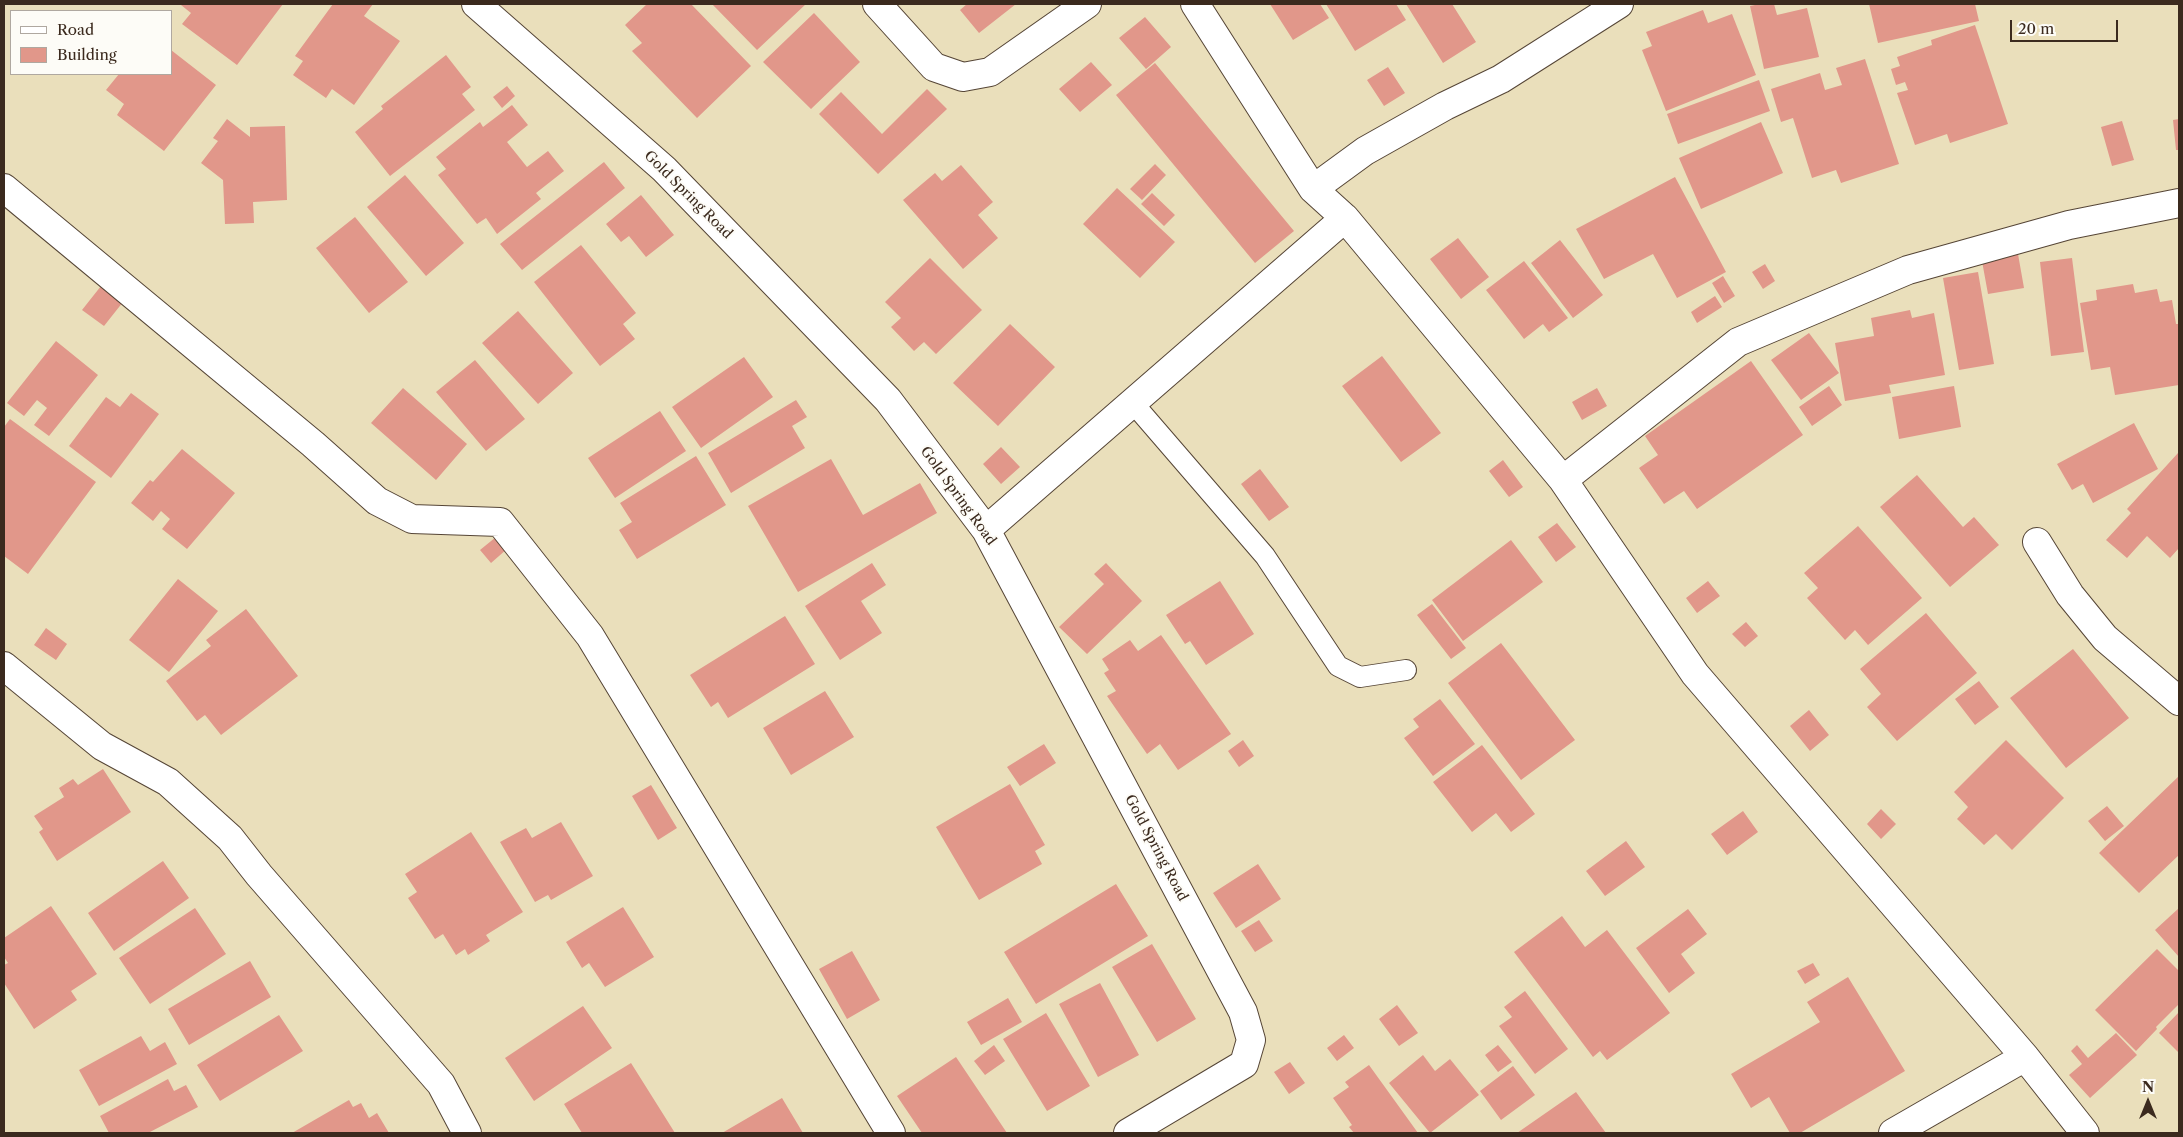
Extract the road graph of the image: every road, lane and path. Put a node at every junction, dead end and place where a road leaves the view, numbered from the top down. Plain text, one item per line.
1 (476, 4) edge
2 (877, 4) edge
3 (1087, 4) edge
4 (1619, 4) edge
5 (1202, 6) edge
6 (4, 188) edge
7 (1313, 189) junction
8 (2179, 204) edge
9 (1346, 218) junction
10 (1134, 403) junction
11 (1563, 480) junction
12 (986, 530) junction
13 (2037, 542) dead end
14 (4, 666) edge
15 (1406, 670) dead end
16 (2179, 701) edge
17 (2025, 1056) junction
18 (467, 1133) edge
19 (891, 1133) edge
20 (1128, 1133) edge
21 (1893, 1133) edge
22 (2085, 1133) edge

1 - 12 street, Gold Spring Road
2 - 3 street
4 - 7 street
5 - 7 street
6 - 19 street
7 - 9 street
8 - 11 street
9 - 10 street
9 - 11 street
10 - 12 street
10 - 15 lane
11 - 17 street
12 - 20 street, Gold Spring Road
13 - 16 street
14 - 18 street
17 - 21 street
17 - 22 street

